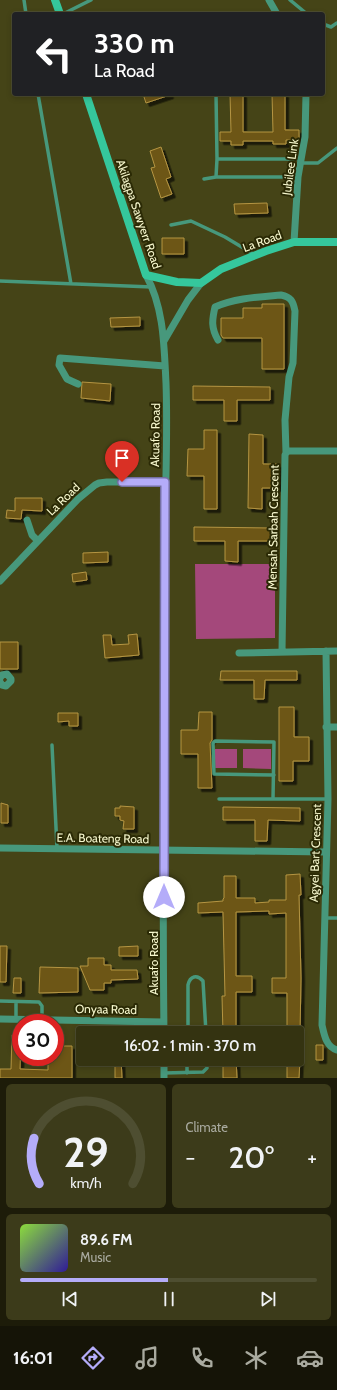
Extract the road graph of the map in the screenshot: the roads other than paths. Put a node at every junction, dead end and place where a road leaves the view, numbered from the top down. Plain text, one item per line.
1 (24, 0) edge
2 (55, 0) edge
3 (91, 0) edge
4 (269, 0) edge
5 (290, 0) edge
6 (26, 12) edge
7 (59, 12) edge
8 (67, 12) edge
9 (277, 12) edge
10 (305, 12) edge
11 (337, 23) edge
12 (325, 25) edge
13 (38, 96) edge
14 (87, 96) edge
15 (216, 96) edge
16 (306, 96) edge
17 (337, 148) edge
18 (217, 159) junction
19 (300, 161) junction
20 (298, 176) junction
21 (216, 177) junction
22 (204, 179) dead end
23 (171, 225) dead end
24 (294, 242) junction
25 (337, 242) edge
26 (256, 256) junction
27 (146, 275) junction
28 (0, 281) edge
29 (201, 283) junction
30 (71, 284) junction
31 (153, 287) junction
32 (218, 340) dead end
33 (164, 342) junction
34 (165, 366) junction
35 (78, 384) dead end
36 (337, 451) edge
37 (286, 453) junction
38 (165, 482) junction
39 (27, 520) dead end
40 (38, 541) junction
41 (0, 581) edge
42 (326, 651) junction
43 (337, 651) edge
44 (282, 652) junction
45 (239, 654) dead end
46 (0, 678) edge
47 (0, 683) edge
48 (326, 727) junction
49 (337, 727) edge
50 (52, 745) dead end
51 (274, 775) junction
52 (219, 799) dead end
53 (273, 799) junction
54 (328, 799) junction
55 (0, 848) edge
56 (57, 848) junction
57 (164, 851) junction
58 (326, 852) junction
59 (325, 918) junction
60 (337, 918) edge
61 (0, 1001) edge
62 (16, 1002) junction
63 (16, 1014) edge
64 (42, 1014) edge
65 (0, 1019) edge
66 (12, 1019) edge
67 (64, 1020) edge
68 (163, 1022) junction
69 (163, 1026) edge
70 (188, 1026) edge
71 (206, 1026) edge
72 (337, 1050) edge
73 (187, 1066) edge
74 (207, 1066) edge
75 (187, 1073) junction
76 (164, 1076) edge

1 - 6 lane
2 - 7 street
3 - 8 lane
4 - 9 street
5 - 10 lane
11 - 12 lane
13 - 30 lane
14 - 27 street, Akilagpa Sawyerr Road
15 - 18 lane
16 - 19 street, Jubilee Link
17 - 19 lane
18 - 19 lane
18 - 21 lane
19 - 20 street, Jubilee Link
20 - 21 lane
20 - 24 street, Jubilee Link
21 - 22 lane
23 - 26 lane
24 - 25 street, La Road
24 - 26 street, La Road
26 - 29 street, La Road
27 - 29 street
27 - 31 street, Akilagpa Sawyerr Road
28 - 30 lane
29 - 33 street, La Road
30 - 31 lane
31 - 33 street, Akilagpa Sawyerr Road
32 - 37 street
33 - 34 street, Akuafo Road
34 - 35 street
34 - 38 street, Akuafo Road
36 - 37 street, Mensah Sarbah Crescent
37 - 44 street, Mensah Sarbah Crescent
38 - 40 street, La Road
38 - 57 street, Akuafo Road
39 - 40 street
40 - 41 street, La Road
42 - 43 street
42 - 44 street
42 - 48 street, Agyei Bart Crescent
44 - 45 street
46 - 47 street
48 - 49 street
48 - 54 street, Agyei Bart Crescent
50 - 56 lane
51 - 51 lane
51 - 53 lane
52 - 53 lane
53 - 54 lane
54 - 58 street, Agyei Bart Crescent
55 - 56 street, E.A. Boateng Road
56 - 57 street, E.A. Boateng Road
57 - 58 street, E.A. Boateng Road
57 - 68 street, Akuafo Road
58 - 59 street, Agyei Bart Crescent
59 - 60 lane
59 - 72 street, Agyei Bart Crescent
61 - 62 lane
62 - 63 lane
62 - 64 lane
65 - 66 street, Onyaa Road
67 - 68 street, Onyaa Road
68 - 69 street, Akuafo Road
70 - 71 lane
73 - 75 lane
74 - 75 lane
75 - 76 lane

